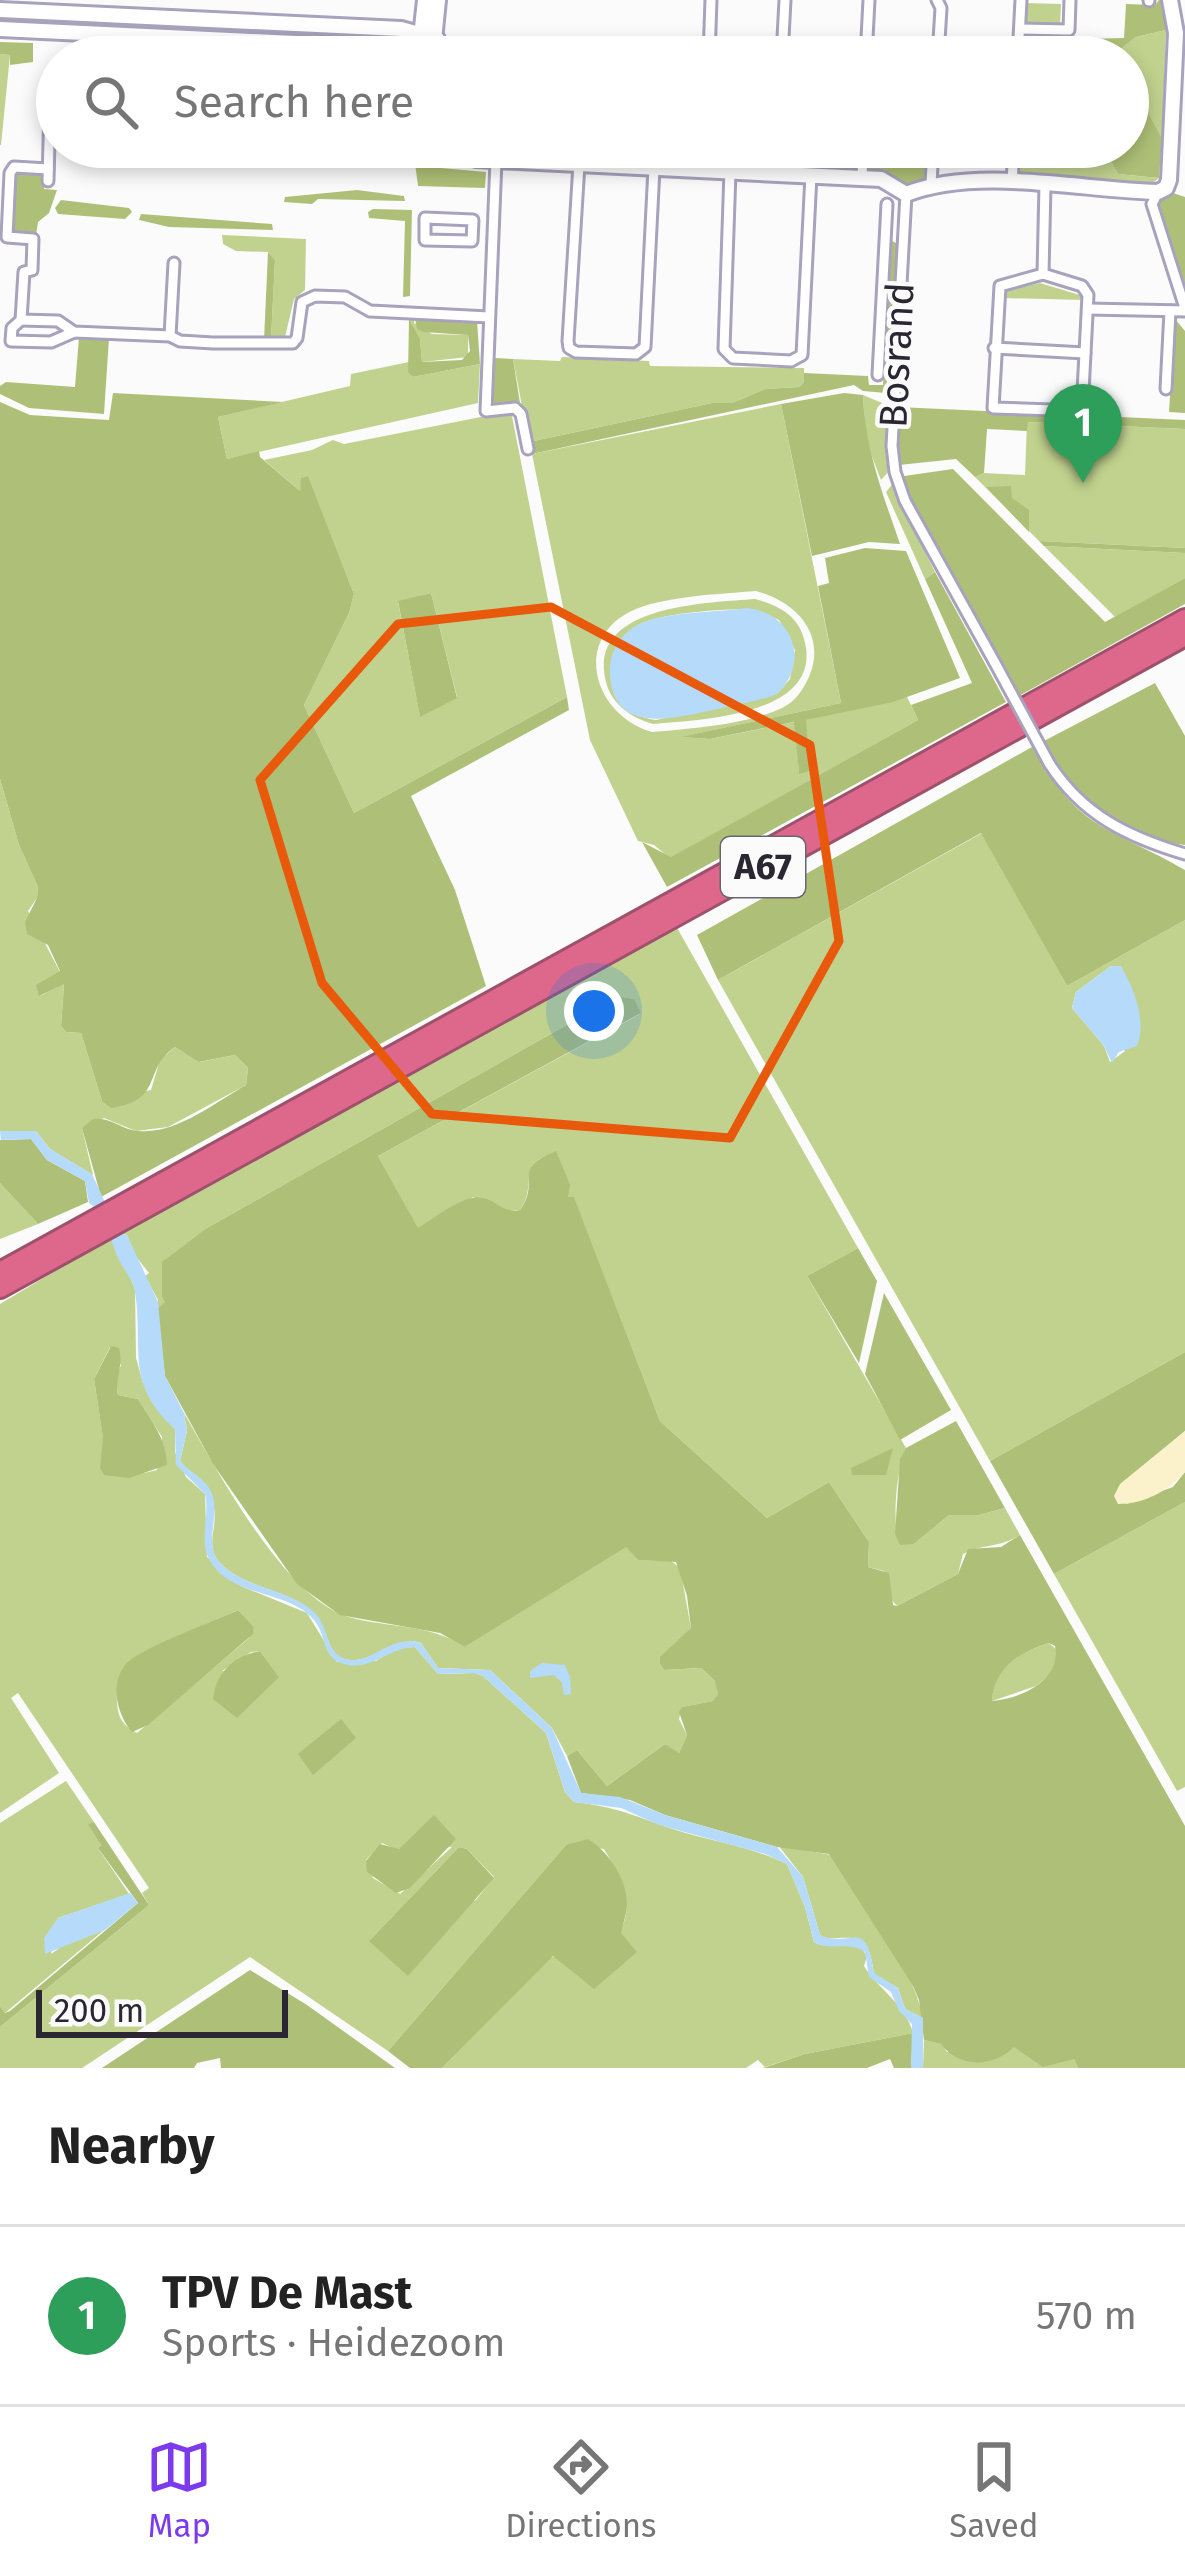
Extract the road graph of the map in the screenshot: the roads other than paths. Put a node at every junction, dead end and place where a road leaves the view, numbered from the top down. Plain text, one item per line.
1 (425, 0) edge
2 (438, 0) edge
3 (711, 0) edge
4 (785, 0) edge
5 (868, 0) edge
6 (937, 0) edge
7 (1021, 0) edge
8 (1070, 0) edge
9 (1170, 0) edge
10 (99, 7) edge
11 (0, 10) edge
12 (0, 28) edge
13 (1020, 28) junction
14 (421, 32) junction
15 (98, 33) junction
16 (98, 36) edge
17 (146, 36) edge
18 (421, 36) edge
19 (431, 36) edge
20 (436, 36) edge
21 (710, 36) edge
22 (783, 36) edge
23 (867, 36) edge
24 (939, 36) edge
25 (1019, 36) edge
26 (48, 168) edge
27 (496, 168) edge
28 (579, 168) edge
29 (654, 168) joint
30 (778, 168) edge
31 (862, 168) edge
32 (933, 168) edge
33 (1013, 168) edge
34 (704, 170) joint
35 (730, 171) junction
36 (778, 174) junction
37 (811, 176) junction
38 (862, 178) junction
39 (1012, 183) junction
40 (932, 184) junction
41 (1045, 185) junction
42 (1164, 186) junction
43 (1185, 186) edge
44 (906, 194) junction
45 (887, 204) dead end
46 (472, 228) junction
47 (493, 230) junction
48 (885, 238) junction
49 (903, 238) junction
50 (174, 263) dead end
51 (1043, 274) junction
52 (1088, 308) junction
53 (1171, 311) junction
54 (1185, 314) edge
55 (489, 317) junction
56 (21, 320) junction
57 (74, 332) junction
58 (170, 336) junction
59 (994, 348) junction
60 (1085, 353) junction
61 (878, 375) dead end
62 (1166, 389) dead end
63 (528, 449) dead end
64 (1185, 619) edge
65 (1185, 636) edge
66 (1185, 854) edge
67 (108, 1221) junction
68 (0, 1257) edge
69 (10, 1275) edge
70 (0, 1292) edge

1 - 14 street
2 - 20 street
3 - 21 street
4 - 22 street
5 - 23 street
6 - 24 street
7 - 13 street
8 - 13 street
9 - 42 street
10 - 11 street
10 - 14 street
10 - 15 street
12 - 15 street
13 - 25 street
14 - 18 street
14 - 19 street
15 - 16 street
15 - 17 street
26 - 56 street
27 - 47 street
28 - 29 street
29 - 34 street
30 - 36 street
31 - 38 street
32 - 40 street
33 - 39 street
34 - 35 street
35 - 36 street
35 - 37 street
36 - 37 street
37 - 38 street
38 - 44 street
39 - 40 street
39 - 41 street
40 - 44 street
41 - 42 street
41 - 51 street
42 - 43 street
42 - 54 street
44 - 49 street, Bosrand
45 - 48 street, Bosrand
46 - 46 street
46 - 47 street
47 - 55 street
48 - 49 street, Bosrand
48 - 61 street, Bosrand
49 - 66 street, Bosrand, bridge
50 - 58 street
51 - 52 street
51 - 59 street
52 - 53 street
52 - 60 street
53 - 54 street
53 - 62 street
55 - 58 street
55 - 63 street
56 - 57 street
56 - 57 street
57 - 58 street
59 - 60 street
59 - 60 street
64 - 67 highway, A67
65 - 67 highway, A67
67 - 68 highway, A67
67 - 69 highway, A67
69 - 70 highway, A67

